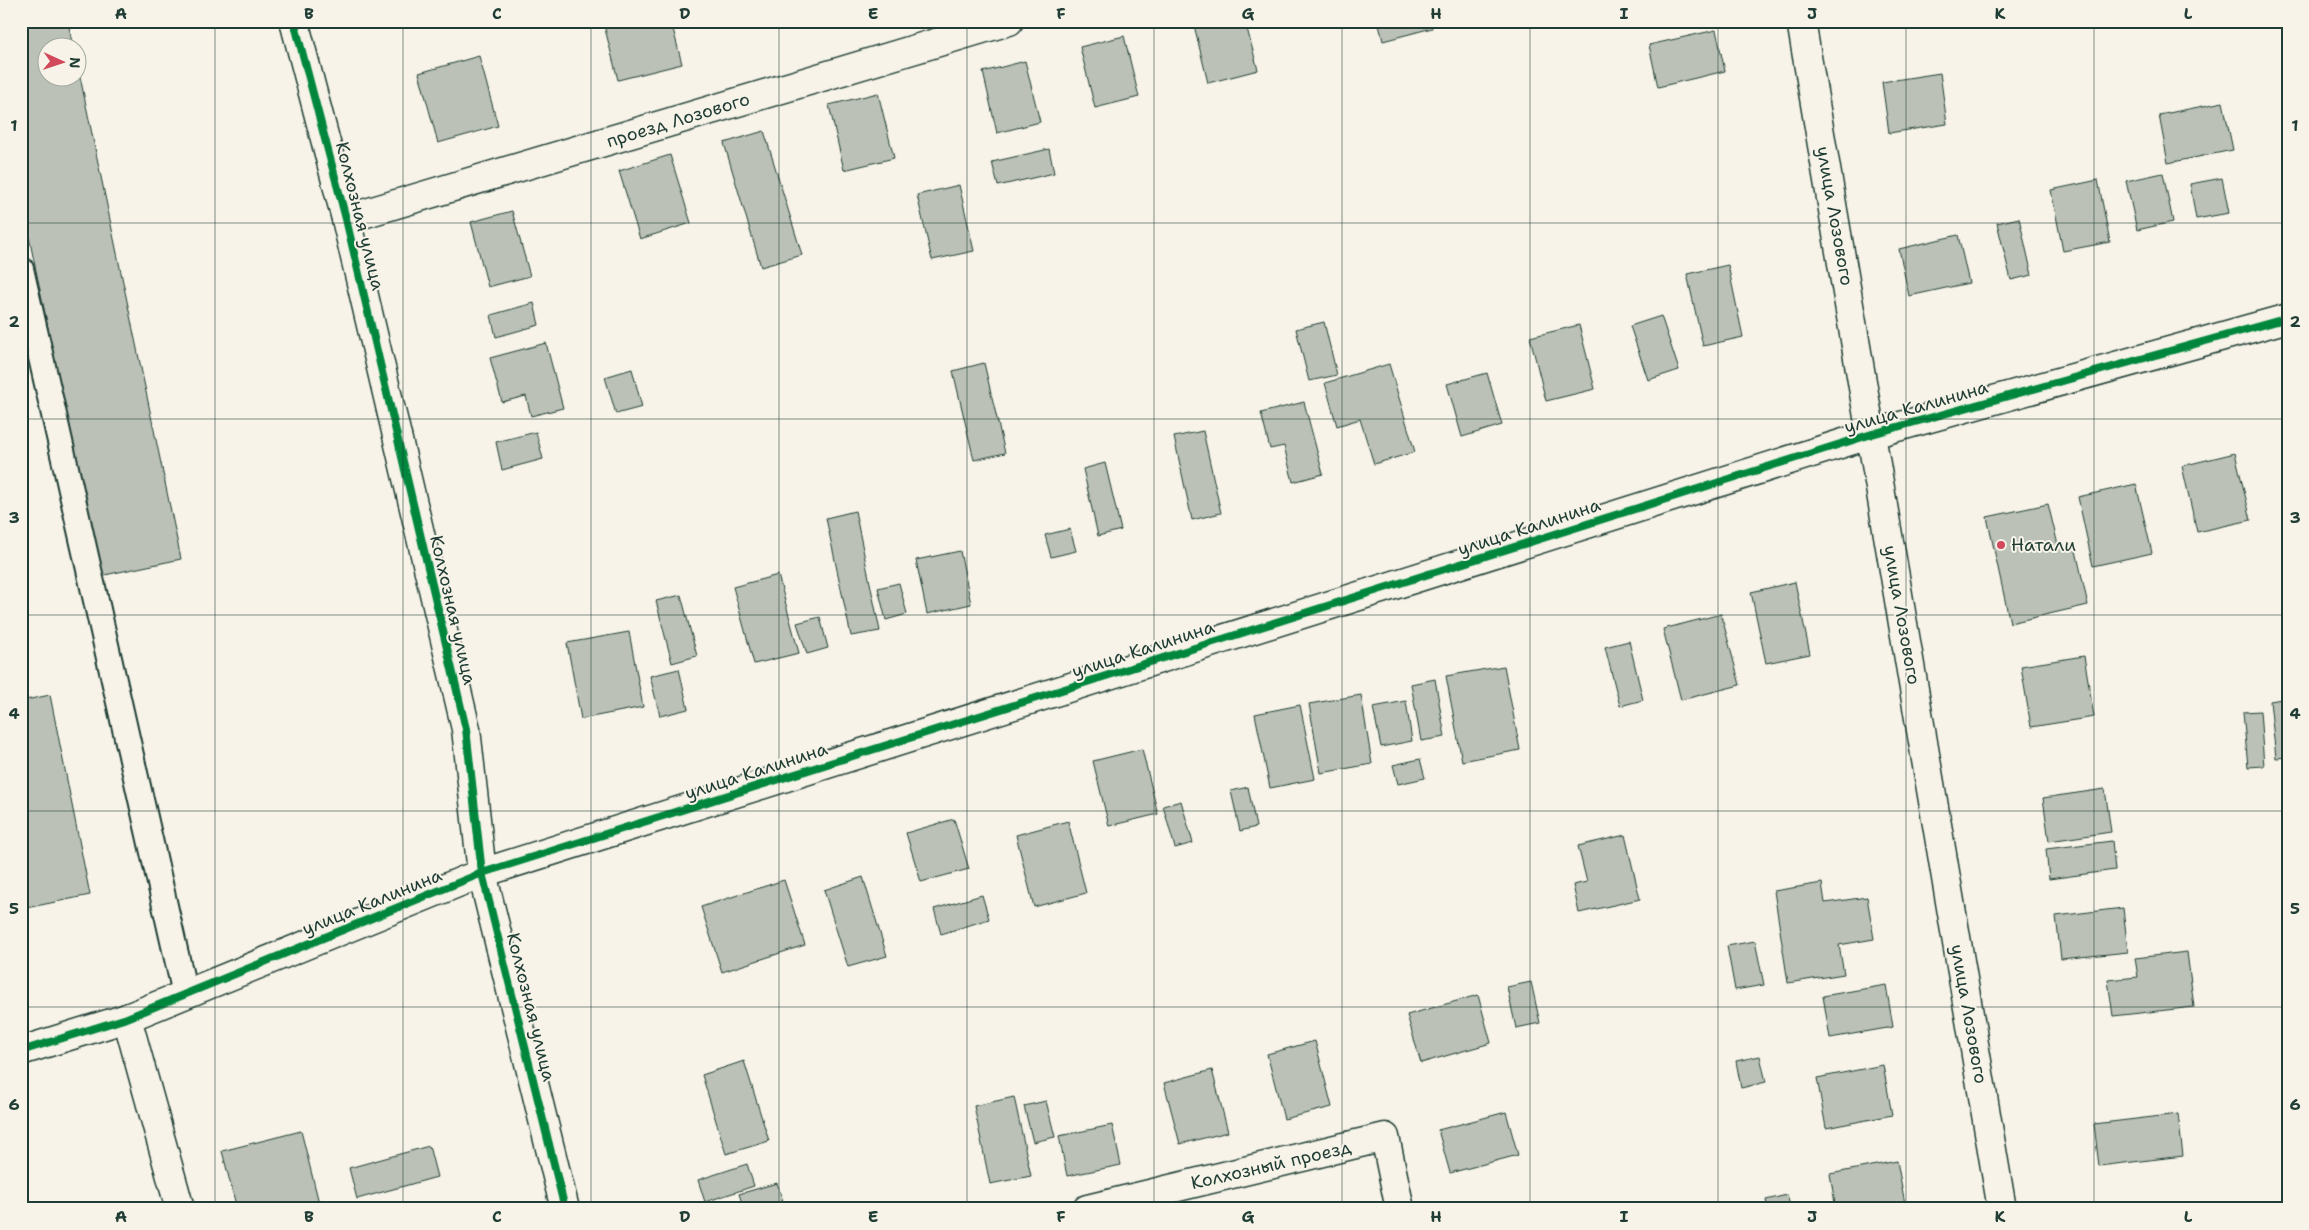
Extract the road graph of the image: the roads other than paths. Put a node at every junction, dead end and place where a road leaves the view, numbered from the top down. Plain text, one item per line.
1 (294, 21) edge
2 (1009, 21) edge
3 (1801, 21) edge
4 (346, 219) junction
5 (21, 269) edge
6 (2288, 318) edge
7 (1872, 434) junction
8 (482, 873) junction
9 (185, 994) junction
10 (127, 1018) junction
11 (21, 1051) edge
12 (180, 1209) edge
13 (565, 1209) edge
14 (1086, 1209) edge
15 (1400, 1209) edge
16 (2002, 1209) edge

1 - 4 street, Колхозная улица
2 - 4 street, проезд Лозового
3 - 7 street, улица Лозового
4 - 8 street, Колхозная улица
5 - 9 lane
6 - 7 street, улица Калинина
7 - 8 street, улица Калинина
7 - 16 street, улица Лозового
8 - 9 street, улица Калинина
8 - 13 street, Колхозная улица
9 - 10 street, улица Калинина
10 - 11 street, улица Калинина
10 - 12 street
14 - 15 street, Колхозный проезд

